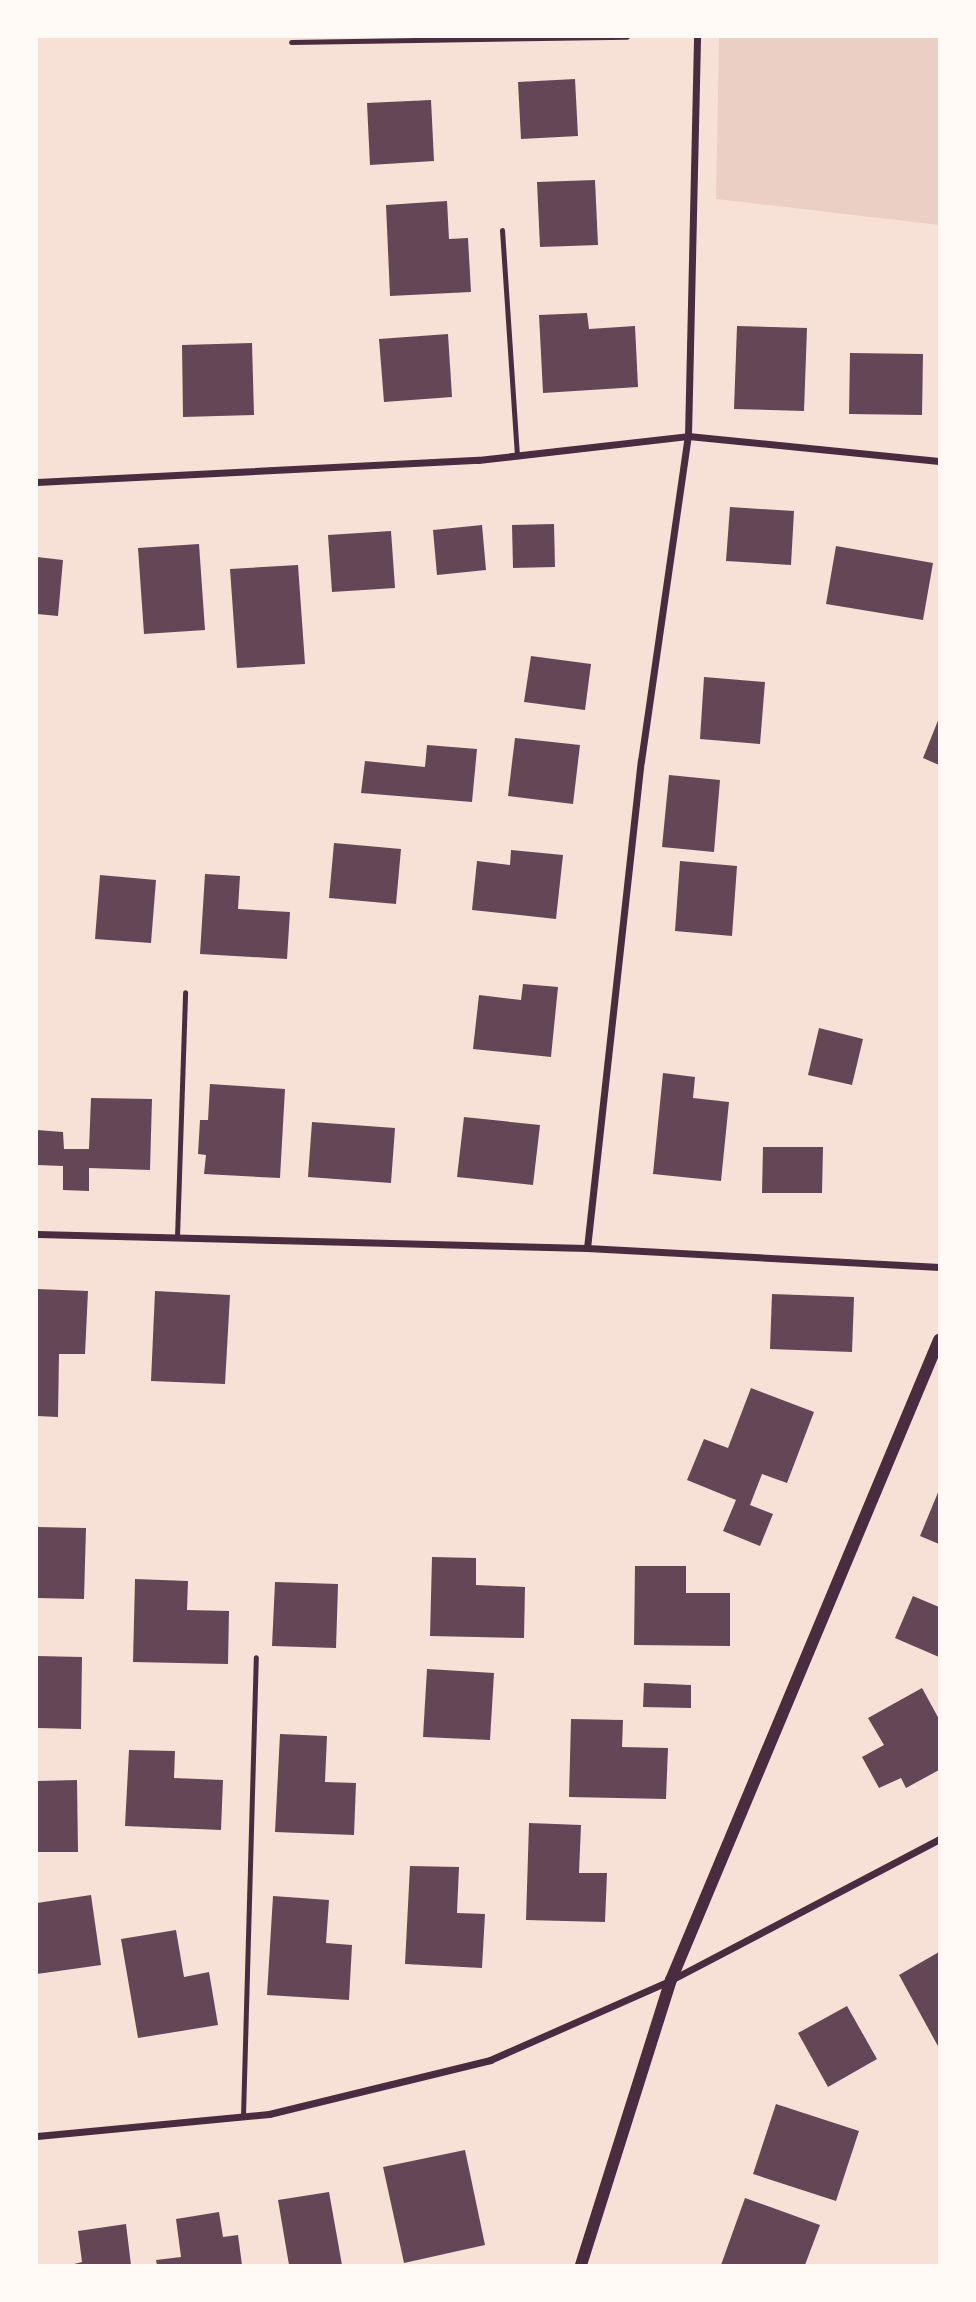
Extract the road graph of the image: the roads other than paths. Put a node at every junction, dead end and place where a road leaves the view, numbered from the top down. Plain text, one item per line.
1 (627, 37) edge
2 (697, 37) edge
3 (291, 42) dead end
4 (502, 230) dead end
5 (688, 436) junction
6 (517, 455) junction
7 (939, 461) edge
8 (37, 482) edge
9 (185, 992) dead end
10 (37, 1234) edge
11 (177, 1237) junction
12 (587, 1248) junction
13 (939, 1268) edge
14 (939, 1340) edge
15 (256, 1657) dead end
16 (939, 1839) edge
17 (671, 1980) junction
18 (243, 2116) junction
19 (37, 2136) edge
20 (581, 2265) edge

1 - 3 lane
2 - 5 street
4 - 6 lane
5 - 6 street
5 - 7 street
5 - 12 street
6 - 8 street
9 - 11 lane
10 - 11 street
11 - 12 street
12 - 13 street
14 - 17 street
15 - 18 lane
16 - 17 street
17 - 18 street
17 - 20 street
18 - 19 street

